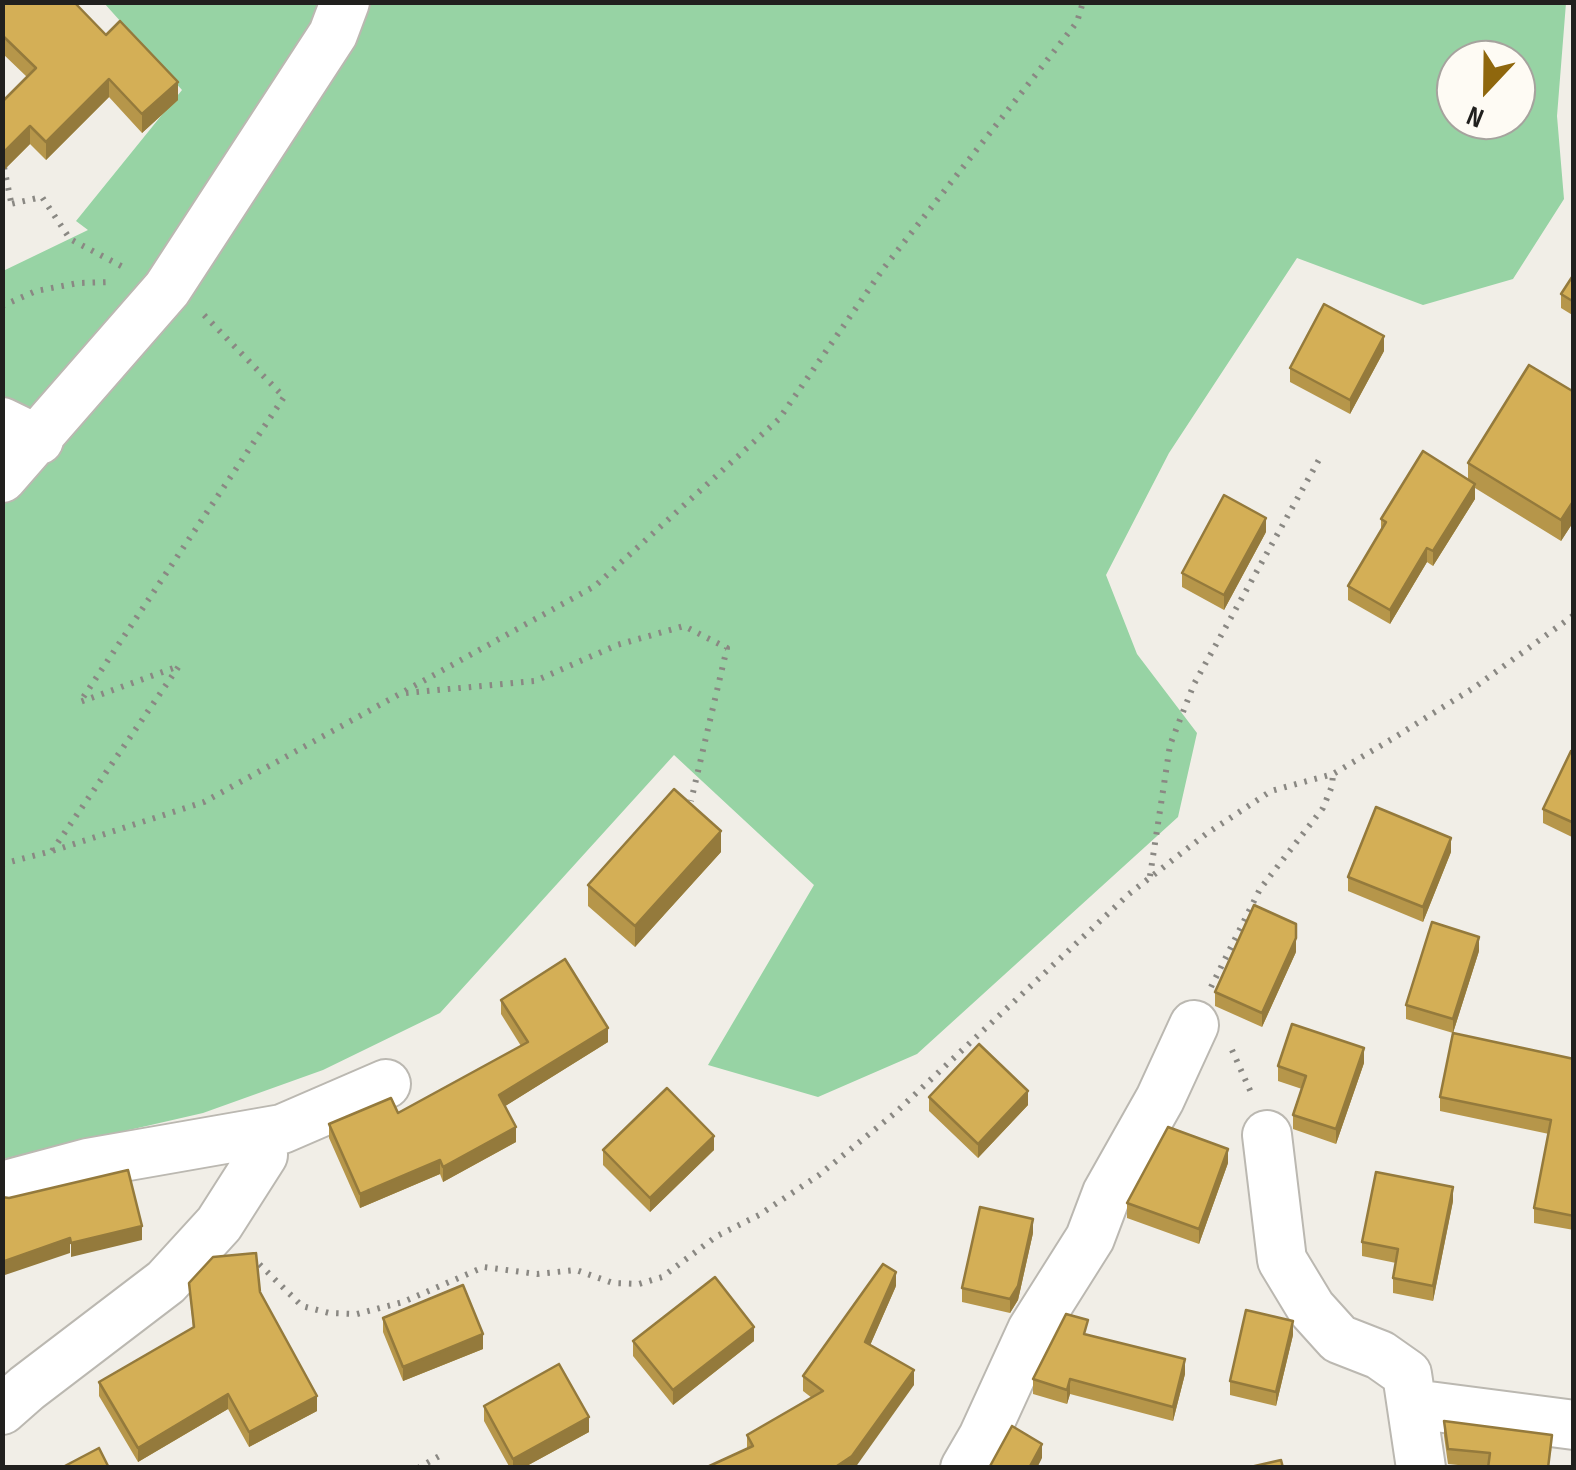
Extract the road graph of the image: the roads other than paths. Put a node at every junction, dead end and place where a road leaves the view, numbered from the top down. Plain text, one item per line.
1 (344, 2) edge
2 (21, 431) edge
3 (2, 478) edge
4 (1194, 1025) road end
5 (386, 1084) dead end
6 (262, 1133) junction
7 (1267, 1135) road end
8 (2, 1186) edge
9 (1413, 1404) junction
10 (2, 1410) edge
11 (1574, 1425) edge
12 (965, 1468) edge
13 (1420, 1468) edge

1 - 2 lane
2 - 3 lane
4 - 12 lane
5 - 6 lane
6 - 8 lane
6 - 10 lane
7 - 9 lane
9 - 11 lane
9 - 13 lane

